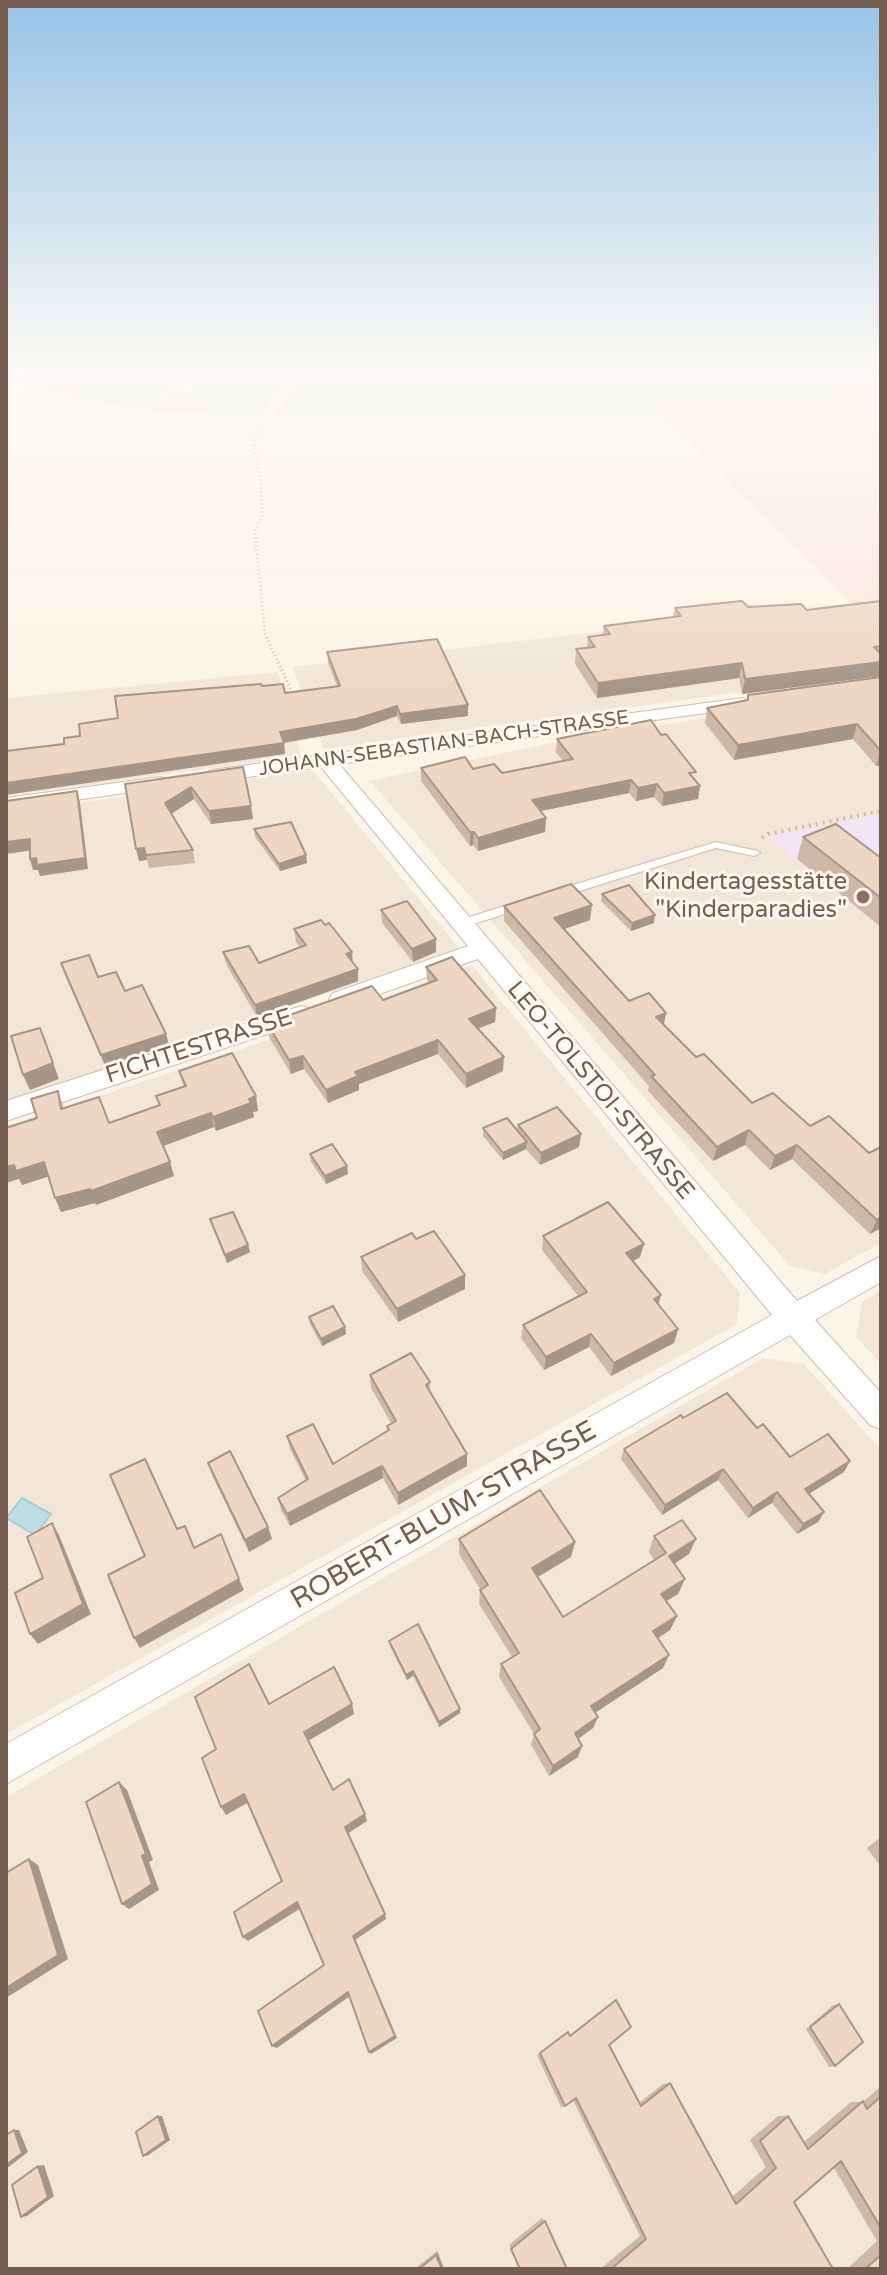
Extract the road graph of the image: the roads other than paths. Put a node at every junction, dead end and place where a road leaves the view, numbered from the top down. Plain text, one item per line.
1 (754, 701) edge
2 (326, 761) junction
3 (6, 804) edge
4 (754, 853) road end
5 (549, 897) edge
6 (533, 901) edge
7 (460, 924) junction
8 (481, 950) junction
9 (6, 1111) edge
10 (881, 1268) edge
11 (793, 1318) junction
12 (881, 1415) edge
13 (6, 1765) edge

1 - 2 street, JOHANN-SEBASTIAN-BACH-STRASSE
2 - 3 street, JOHANN-SEBASTIAN-BACH-STRASSE
2 - 7 street, LEO-TOLSTOI-STRASSE
4 - 5 lane
6 - 7 lane
7 - 8 street, LEO-TOLSTOI-STRASSE
8 - 9 street, FICHTESTRASSE
8 - 11 street, LEO-TOLSTOI-STRASSE
10 - 11 street, ROBERT-BLUM-STRASSE
11 - 12 street, LEO-TOLSTOI-STRASSE
11 - 13 street, ROBERT-BLUM-STRASSE

